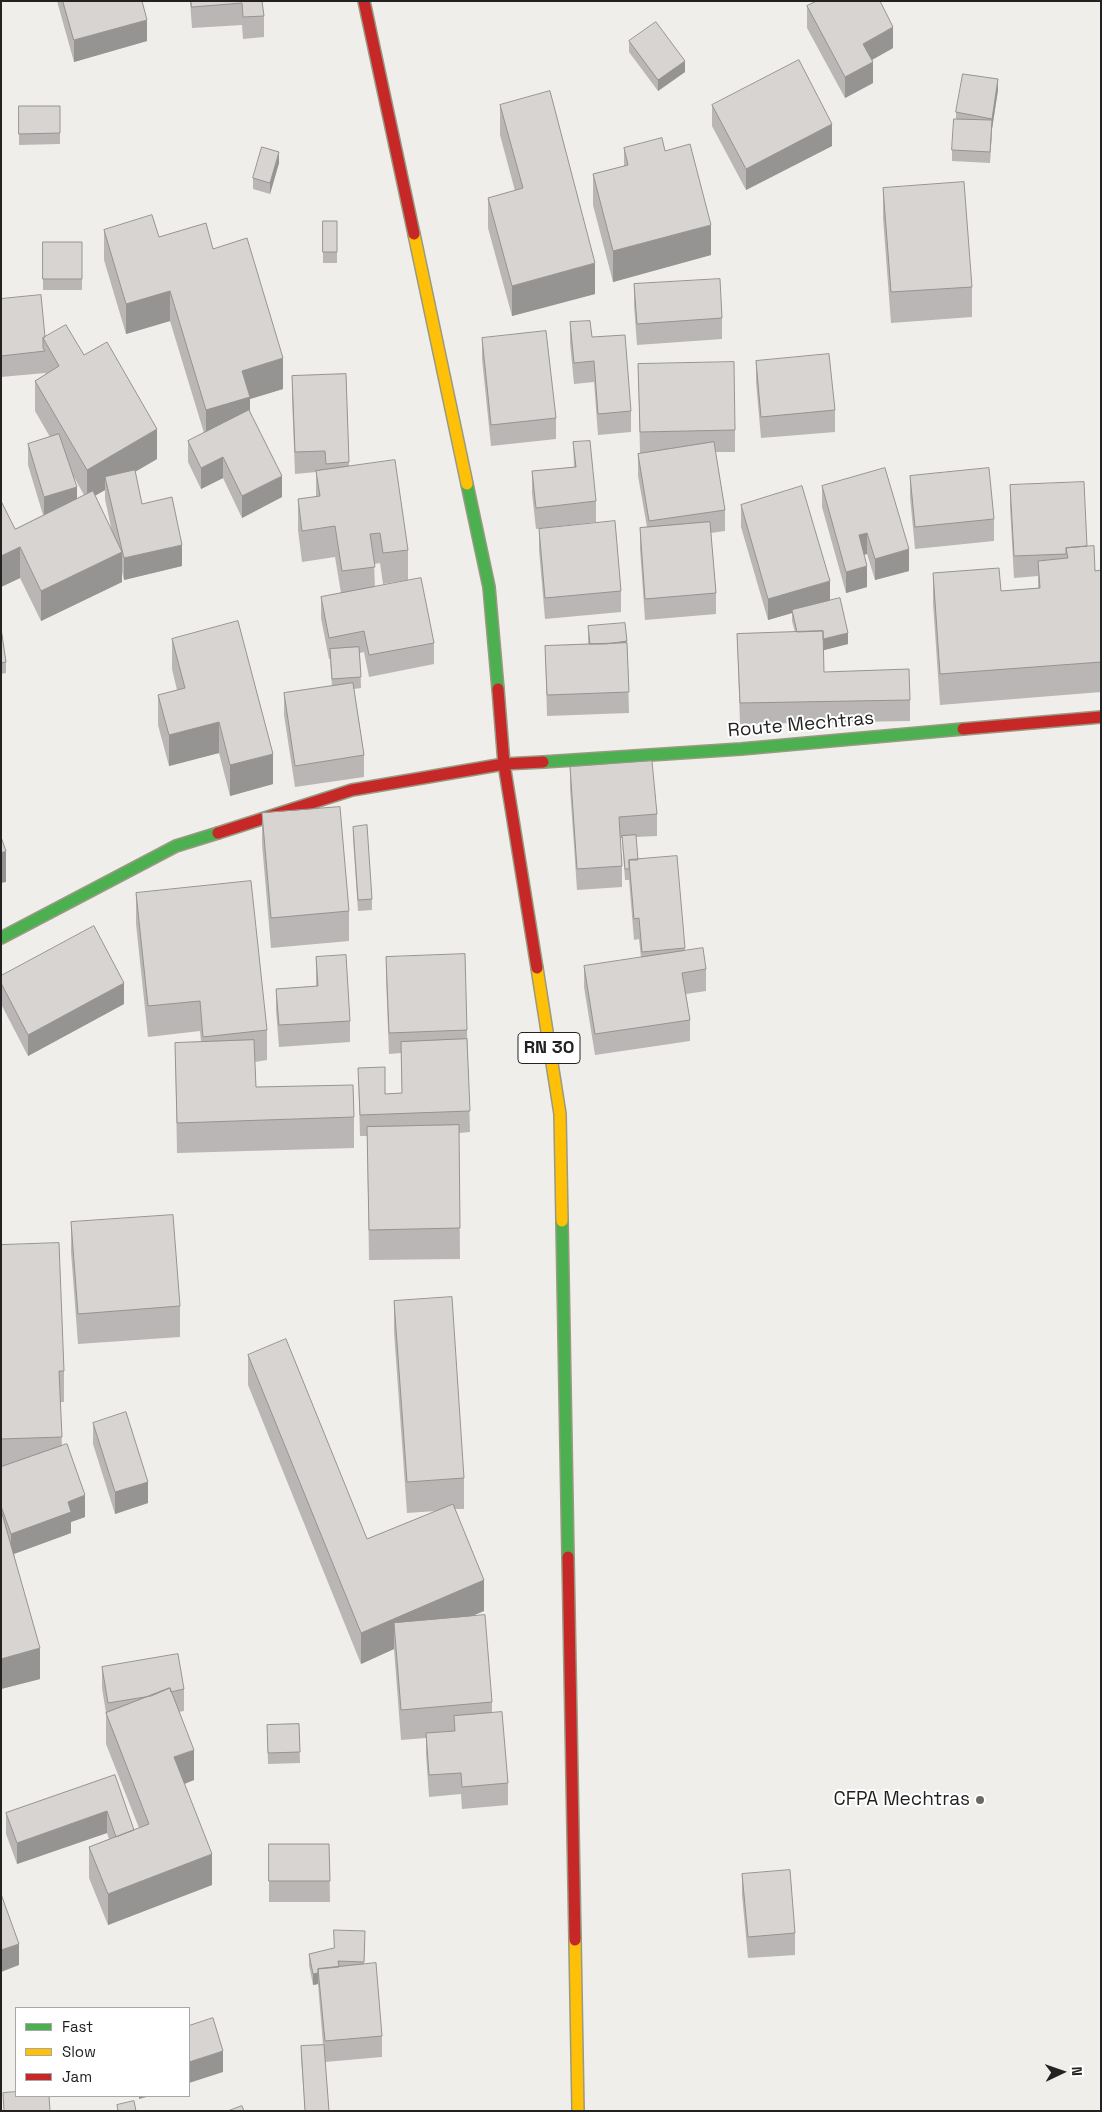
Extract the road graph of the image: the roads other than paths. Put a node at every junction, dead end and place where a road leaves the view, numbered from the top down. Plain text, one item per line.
1 (364, 1) edge
2 (1101, 717) edge
3 (504, 764) junction
4 (1, 938) edge
5 (578, 2111) edge

1 - 3 main road, RN 30
2 - 3 main road, Route Mechtras
3 - 4 main road, Route Mechtras
3 - 5 main road, RN 30

